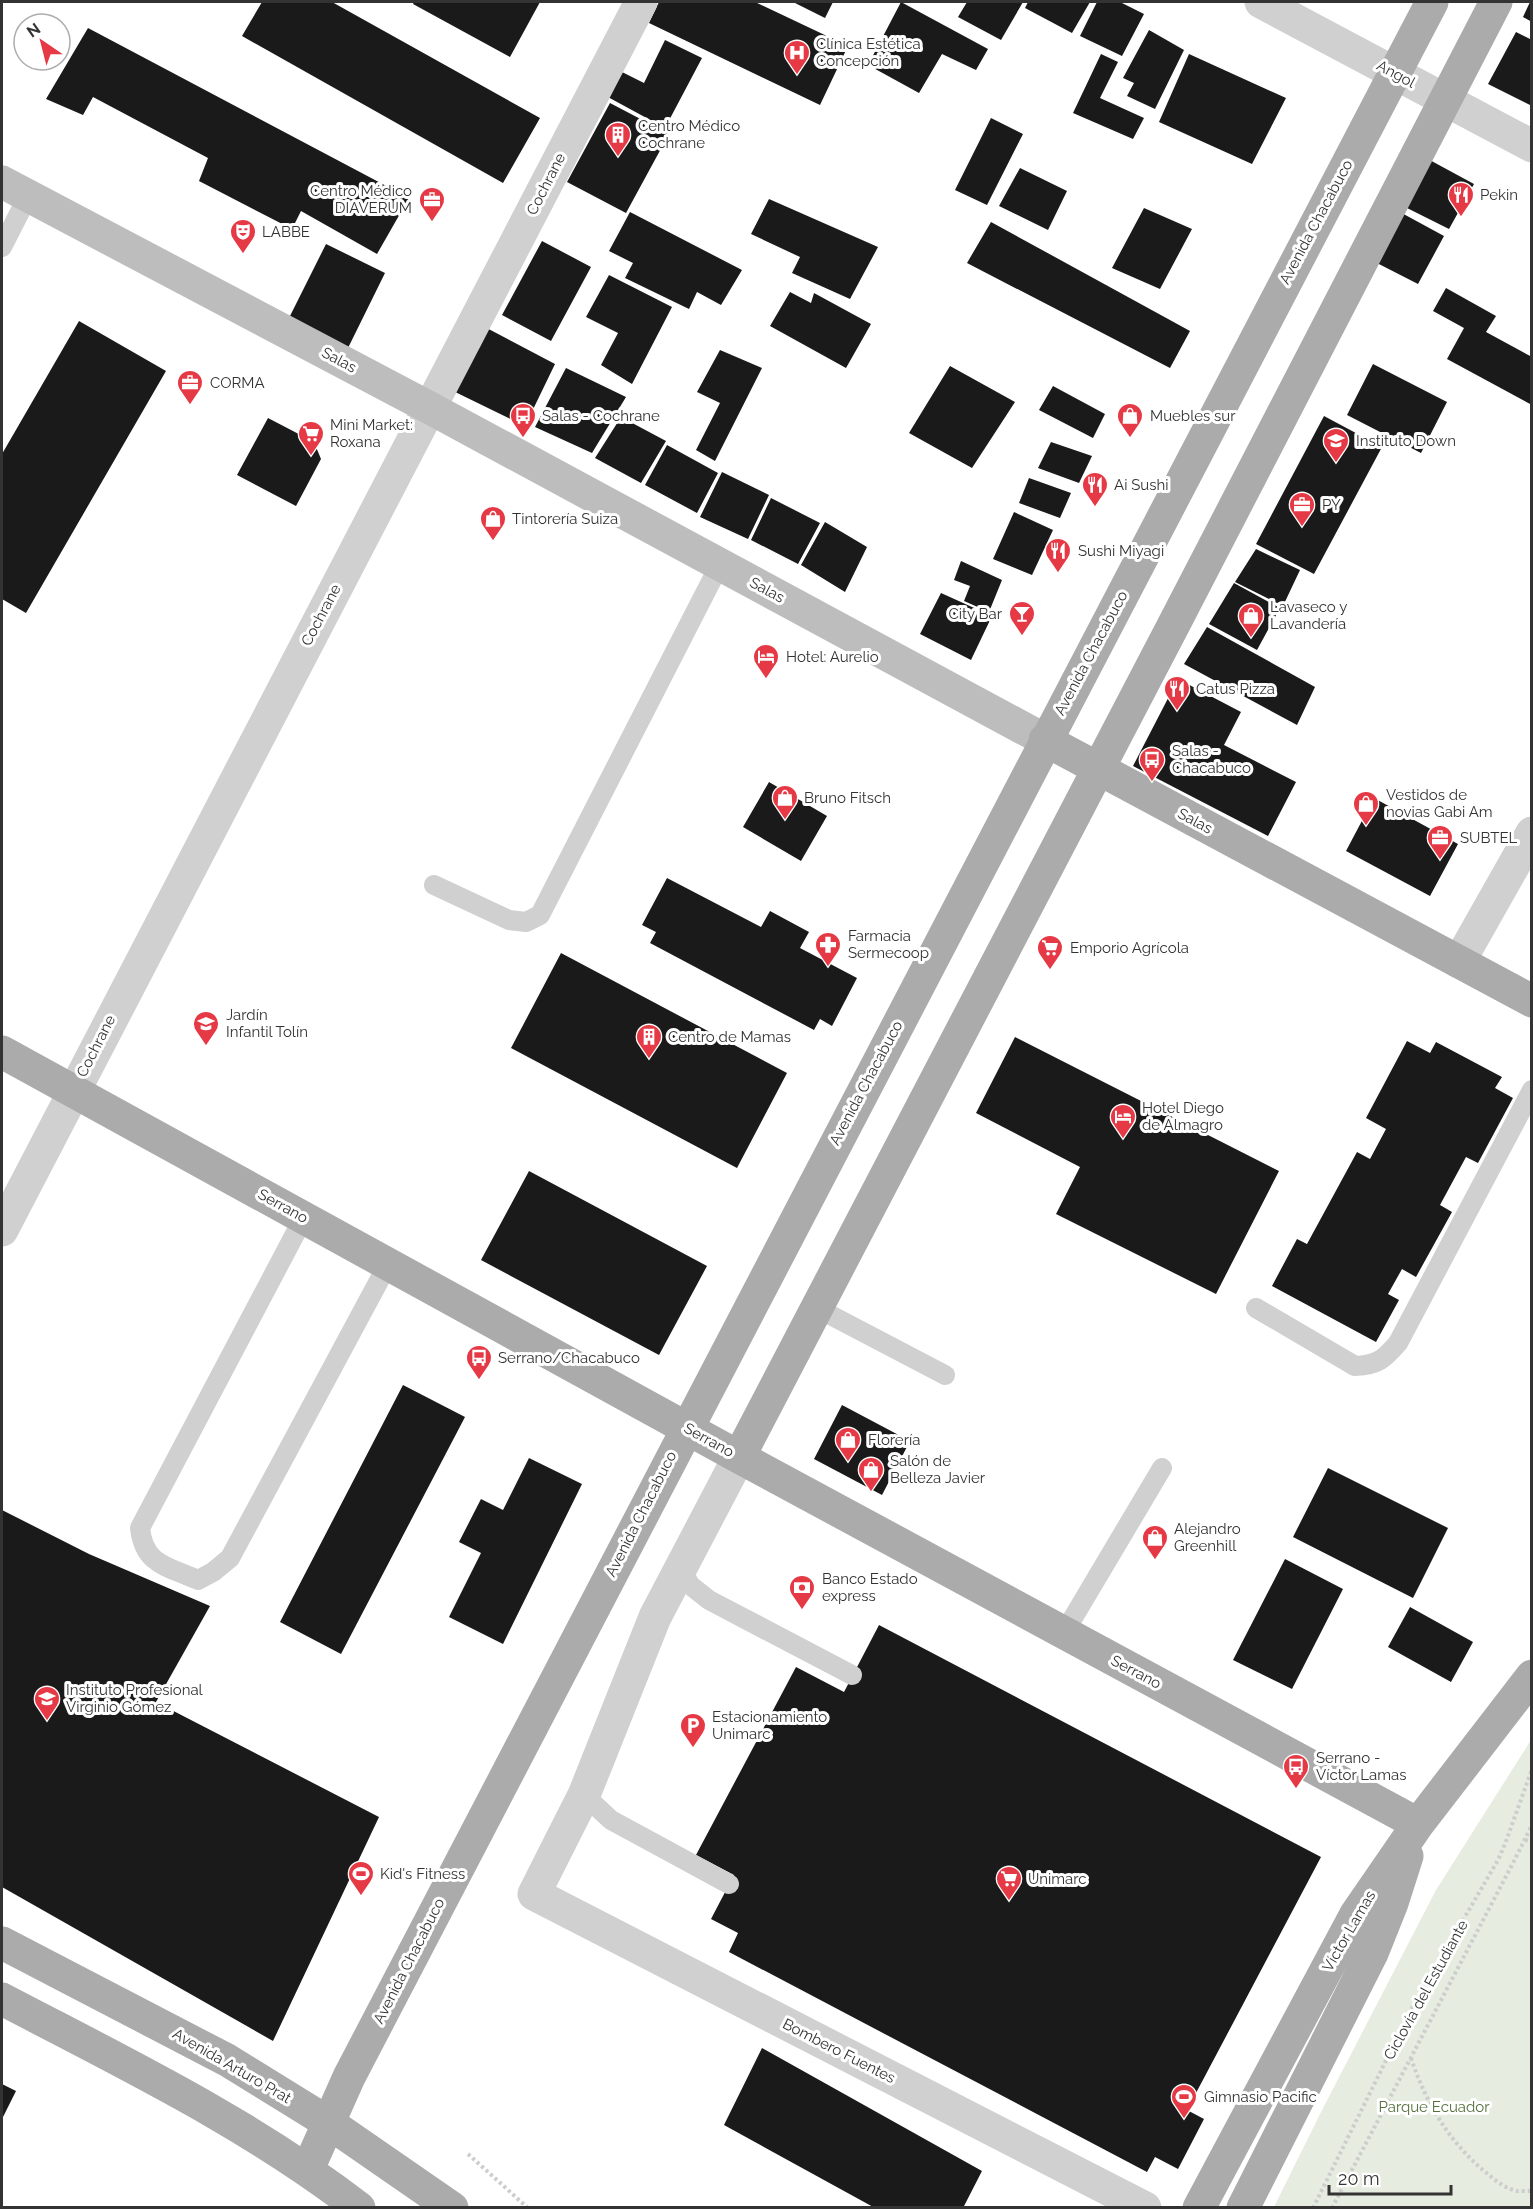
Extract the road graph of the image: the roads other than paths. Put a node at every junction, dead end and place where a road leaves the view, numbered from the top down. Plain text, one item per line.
1 (641, 2) edge
2 (1261, 2) edge
3 (1432, 2) edge
4 (1496, 2) edge
5 (1394, 72) junction
6 (1444, 100) junction
7 (1532, 146) edge
8 (15, 189) edge
9 (2, 247) edge
10 (430, 408) junction
11 (720, 564) junction
12 (1045, 740) junction
13 (1098, 769) junction
14 (1532, 833) edge
15 (434, 885) dead end
16 (1459, 962) junction
17 (1532, 1001) edge
18 (2, 1053) edge
19 (1532, 1090) edge
20 (73, 1091) junction
21 (303, 1217) junction
22 (2, 1230) edge
23 (388, 1264) junction
24 (817, 1308) junction
25 (1256, 1308) dead end
26 (945, 1375) dead end
27 (686, 1428) junction
28 (739, 1457) junction
29 (1162, 1468) dead end
30 (681, 1569) junction
31 (1064, 1633) junction
32 (852, 1675) dead end
33 (1532, 1676) edge
34 (584, 1795) junction
35 (1418, 1824) junction
36 (729, 1884) dead end
37 (2, 1943) edge
38 (2, 1999) edge
39 (328, 2123) junction
40 (308, 2169) junction
41 (359, 2208) edge
42 (452, 2208) edge
43 (1145, 2208) edge
44 (1199, 2208) edge
45 (1244, 2208) edge

1 - 10 street, Cochrane
2 - 5 street, Angol
3 - 5 main road, Avenida Chacabuco
4 - 6 main road
5 - 6 street, Angol
5 - 12 main road, Avenida Chacabuco
6 - 7 street, Angol
6 - 13 main road
8 - 9 lane
8 - 10 main road, Salas
10 - 11 main road, Salas
10 - 20 street, Cochrane
11 - 12 main road, Salas
11 - 15 lane
12 - 13 main road, Salas
12 - 27 main road, Avenida Chacabuco
13 - 16 main road, Salas
13 - 24 main road
14 - 16 street
16 - 17 main road, Salas
18 - 20 main road, Serrano
19 - 25 lane
20 - 21 main road, Serrano
20 - 22 street, Cochrane
21 - 23 main road, Serrano
21 - 23 lane
23 - 27 main road, Serrano
24 - 26 lane
24 - 28 main road
27 - 28 main road, Serrano
27 - 39 main road, Avenida Chacabuco
28 - 30 street
28 - 31 main road, Serrano
29 - 31 lane
30 - 32 lane
30 - 34 street
31 - 35 main road, Serrano
33 - 35 main road, Víctor Lamas
34 - 36 lane
34 - 43 street, Bombero Fuentes
35 - 44 main road, Víctor Lamas
35 - 45 main road
37 - 39 main road, Avenida Arturo Prat
38 - 40 main road
39 - 40 main road, Avenida Chacabuco
39 - 42 main road, Avenida Arturo Prat
40 - 41 main road

